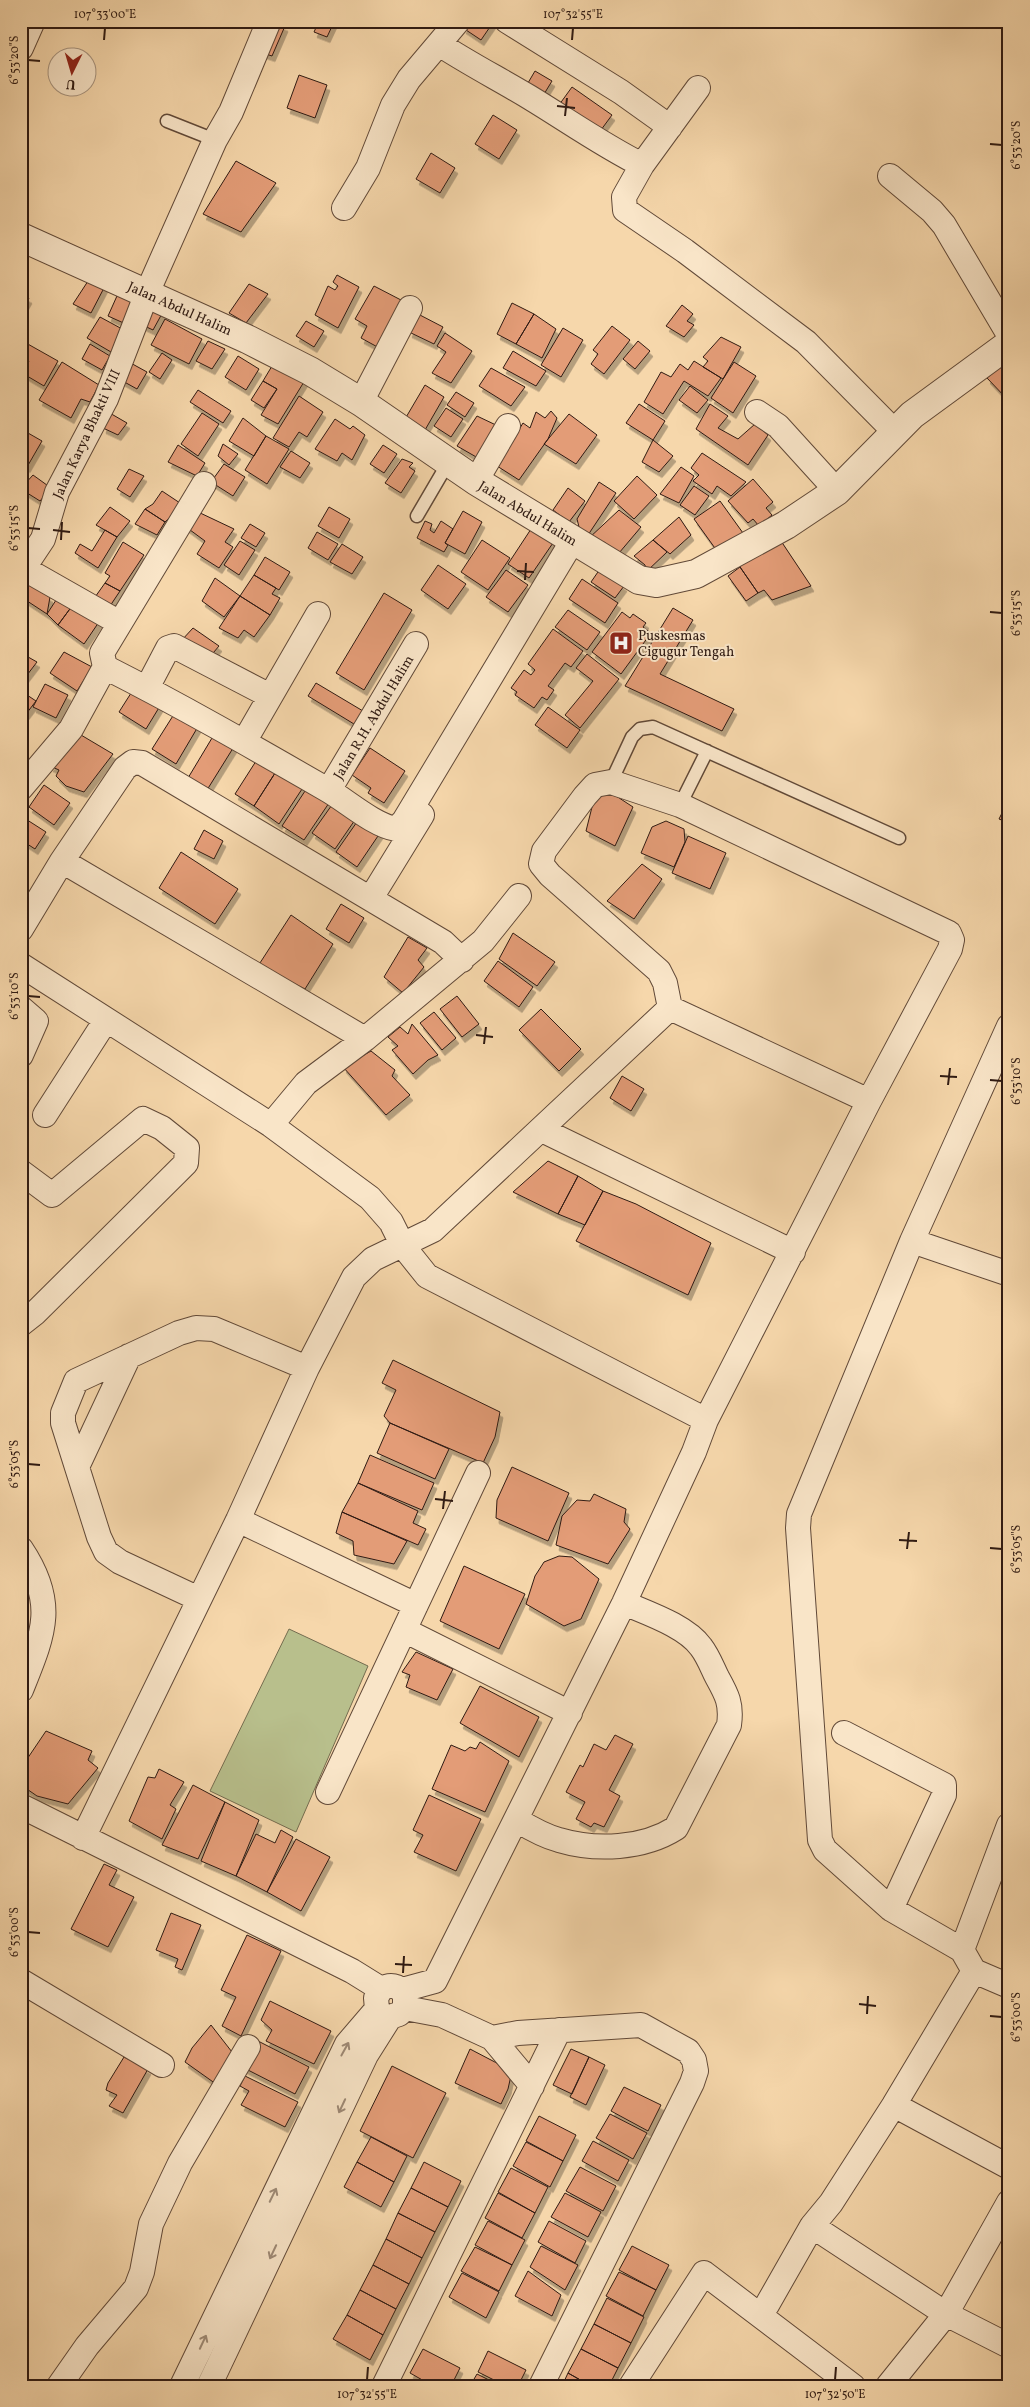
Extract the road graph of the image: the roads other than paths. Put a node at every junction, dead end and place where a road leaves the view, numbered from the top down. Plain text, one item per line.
1 (33, 21) edge
2 (269, 21) edge
3 (458, 21) edge
4 (508, 21) edge
5 (439, 44) junction
6 (21, 48) edge
7 (698, 88) dead end
8 (167, 121) dead end
9 (670, 127) junction
10 (215, 140) junction
11 (642, 165) junction
12 (890, 176) dead end
13 (344, 208) dead end
14 (21, 237) edge
15 (147, 293) junction
16 (410, 308) dead end
17 (1009, 335) edge
18 (1009, 344) edge
19 (361, 402) junction
20 (756, 412) dead end
21 (508, 426) dead end
22 (895, 432) junction
23 (448, 463) junction
24 (476, 481) junction
25 (204, 484) dead end
26 (837, 491) junction
27 (418, 516) dead end
28 (573, 552) junction
29 (22, 570) edge
30 (318, 614) dead end
31 (118, 622) junction
32 (416, 644) dead end
33 (105, 667) junction
34 (147, 688) junction
35 (270, 696) junction
36 (244, 742) junction
37 (707, 751) junction
38 (611, 782) junction
39 (21, 788) edge
40 (329, 790) junction
41 (680, 805) junction
42 (899, 838) dead end
43 (62, 861) junction
44 (519, 896) dead end
45 (370, 898) junction
46 (21, 929) edge
47 (462, 960) junction
48 (21, 965) edge
49 (21, 1008) edge
50 (670, 1008) junction
51 (106, 1020) junction
52 (1009, 1026) edge
53 (365, 1039) junction
54 (21, 1055) edge
55 (869, 1101) junction
56 (45, 1115) dead end
57 (271, 1125) junction
58 (542, 1130) junction
59 (21, 1172) edge
60 (912, 1241) junction
61 (403, 1246) junction
62 (793, 1252) junction
63 (1009, 1274) edge
64 (21, 1324) edge
65 (128, 1356) junction
66 (307, 1368) junction
67 (706, 1420) junction
68 (77, 1467) junction
69 (478, 1473) dead end
70 (238, 1520) junction
71 (21, 1550) edge
72 (199, 1599) junction
73 (624, 1602) junction
74 (416, 1604) junction
75 (404, 1630) junction
76 (21, 1690) edge
77 (570, 1713) junction
78 (844, 1733) dead end
79 (328, 1792) dead end
80 (21, 1806) edge
81 (517, 1820) junction
82 (1009, 1825) edge
83 (83, 1838) junction
84 (890, 1909) junction
85 (962, 1950) junction
86 (974, 1971) junction
87 (21, 1981) edge
88 (435, 1981) junction
89 (1009, 1986) edge
90 (391, 2003) junction
91 (442, 2015) junction
92 (559, 2030) junction
93 (492, 2038) junction
94 (248, 2047) dead end
95 (162, 2065) dead end
96 (532, 2086) junction
97 (894, 2105) junction
98 (1009, 2167) edge
99 (1009, 2202) edge
100 (262, 2218) junction
101 (812, 2226) junction
102 (284, 2229) junction
103 (767, 2305) dead end
104 (946, 2314) junction
105 (1009, 2346) edge
106 (59, 2386) edge
107 (182, 2386) edge
108 (210, 2386) edge
109 (384, 2386) edge
110 (541, 2386) edge
111 (631, 2386) edge
112 (853, 2386) edge
113 (888, 2386) edge

1 - 6 street
2 - 10 street, Jalan Karya Bhakti VIII
3 - 5 street
4 - 9 street
5 - 11 street
5 - 13 street
7 - 9 street
8 - 10 lane
9 - 11 street
10 - 15 street, Jalan Karya Bhakti VIII
11 - 22 street
12 - 17 street
14 - 15 street, Jalan Abdul Halim
15 - 19 street, Jalan Abdul Halim
15 - 29 street, Jalan Karya Bhakti VIII
16 - 19 street
18 - 22 street, Jalan Abdul Halim
19 - 23 street, Jalan Abdul Halim
20 - 26 street
21 - 24 street
22 - 26 street, Jalan Abdul Halim
23 - 24 street, Jalan Abdul Halim
23 - 27 lane
24 - 28 street, Jalan Abdul Halim
25 - 31 street
26 - 28 street, Jalan Abdul Halim
28 - 40 street
28 - 45 street
29 - 31 street
30 - 35 street
31 - 33 street
32 - 40 street, Jalan R.H. Abdul Halim
33 - 34 street
33 - 39 street
34 - 35 street
34 - 36 street
35 - 36 street
36 - 40 street
37 - 38 lane
37 - 41 lane
37 - 42 lane
38 - 41 street
38 - 50 street
41 - 55 street
43 - 45 street
43 - 46 street
43 - 53 street
44 - 47 street
45 - 47 street
47 - 53 street
48 - 51 street
49 - 54 street
50 - 55 street
50 - 58 street
51 - 56 street
51 - 57 street
52 - 60 street
53 - 57 street
55 - 62 street
57 - 61 street
58 - 61 street
58 - 62 street
59 - 64 street
60 - 63 street
60 - 84 street
61 - 66 street
61 - 67 street
62 - 67 street
65 - 66 street
65 - 68 street
65 - 68 street
66 - 70 street
67 - 73 street
68 - 72 street
69 - 74 street
70 - 72 street
70 - 74 street
71 - 76 street
72 - 83 street
73 - 77 street
73 - 81 street
74 - 75 street
75 - 77 street
75 - 79 street
77 - 81 street
78 - 84 street
80 - 83 street
81 - 88 street
82 - 85 street
83 - 90 street
84 - 85 street
85 - 86 street
86 - 89 street
86 - 97 street
87 - 95 street
88 - 90 street
88 - 91 street
90 - 91 street
100 -> 90 street
90 -> 102 street
91 - 93 street
92 - 93 street
92 - 96 street
92 - 110 street
93 - 96 street
94 - 106 street
96 - 109 street
97 - 98 street
97 - 101 street
99 - 104 street
100 - 102 street
107 -> 100 street
101 - 103 street
101 - 104 street
102 -> 108 street
104 - 105 street
104 - 113 street
111 - 112 street

